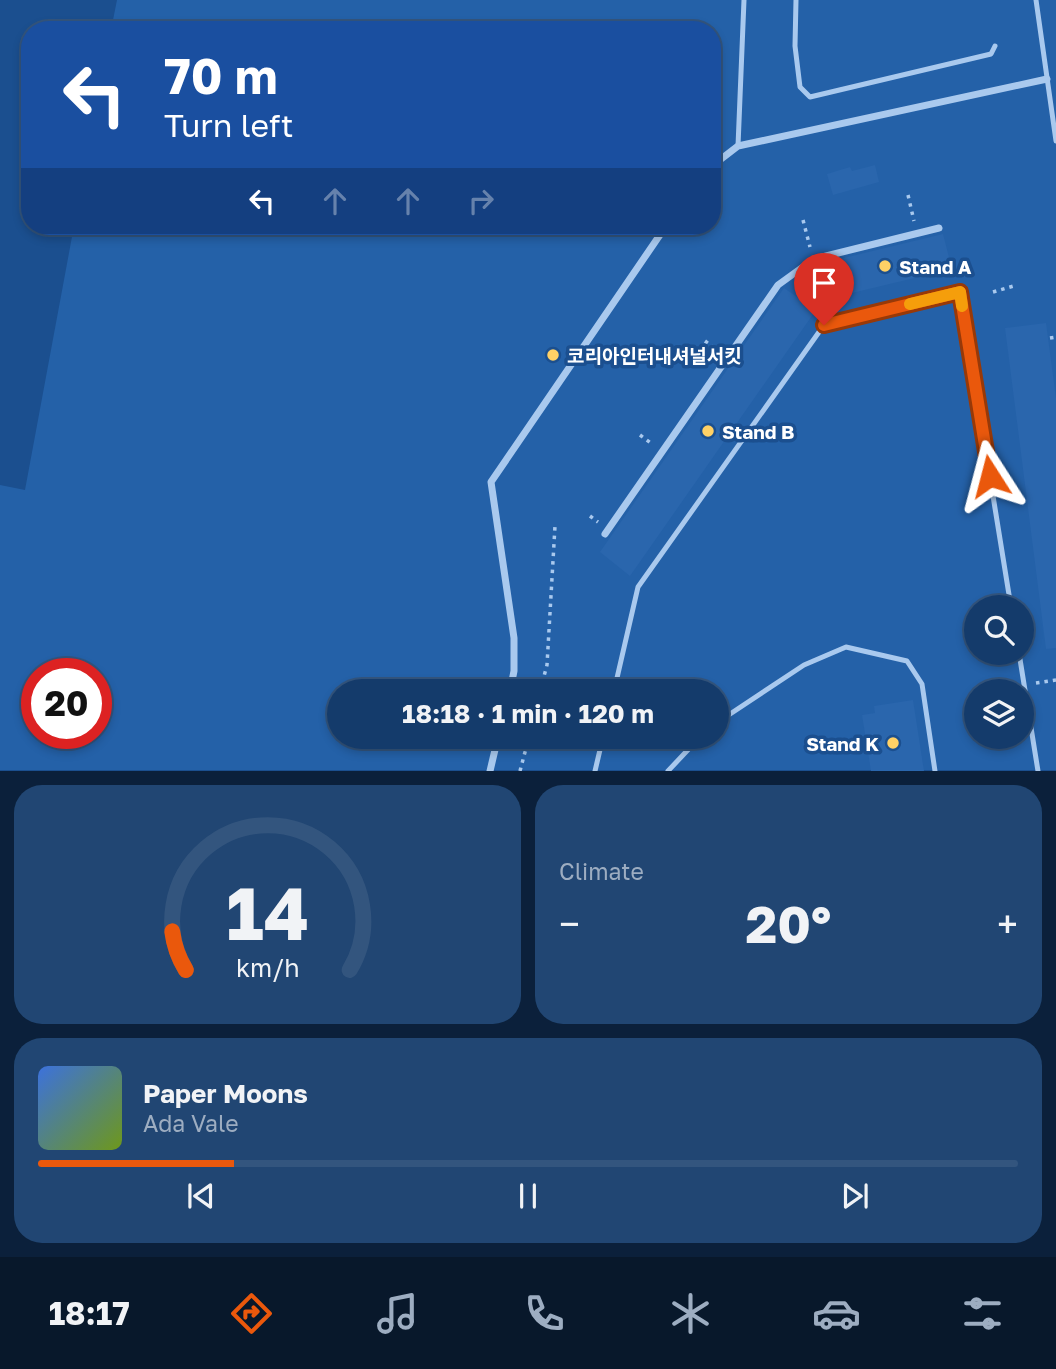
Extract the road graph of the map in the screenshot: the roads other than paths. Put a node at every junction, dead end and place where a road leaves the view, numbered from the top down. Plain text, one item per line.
1 (744, 0) edge
2 (796, 0) edge
3 (1036, 0) edge
4 (995, 46) dead end
5 (1047, 79) junction
6 (1056, 141) edge
7 (738, 146) junction
8 (721, 159) edge
9 (939, 228) dead end
10 (660, 235) edge
11 (605, 534) dead end
12 (1009, 595) edge
13 (1021, 665) edge
14 (512, 679) edge
15 (617, 679) edge
16 (729, 715) edge
17 (495, 749) edge
18 (600, 749) edge
19 (689, 749) edge
20 (490, 771) edge
21 (595, 771) edge
22 (668, 771) edge
23 (935, 771) edge
24 (1038, 771) edge

1 - 7 lane
2 - 4 lane
3 - 5 lane
5 - 6 lane
5 - 7 street
7 - 8 street
9 - 11 street
10 - 14 street
12 - 15 lane
13 - 24 lane
16 - 23 lane
17 - 20 street
18 - 21 lane
19 - 22 lane

